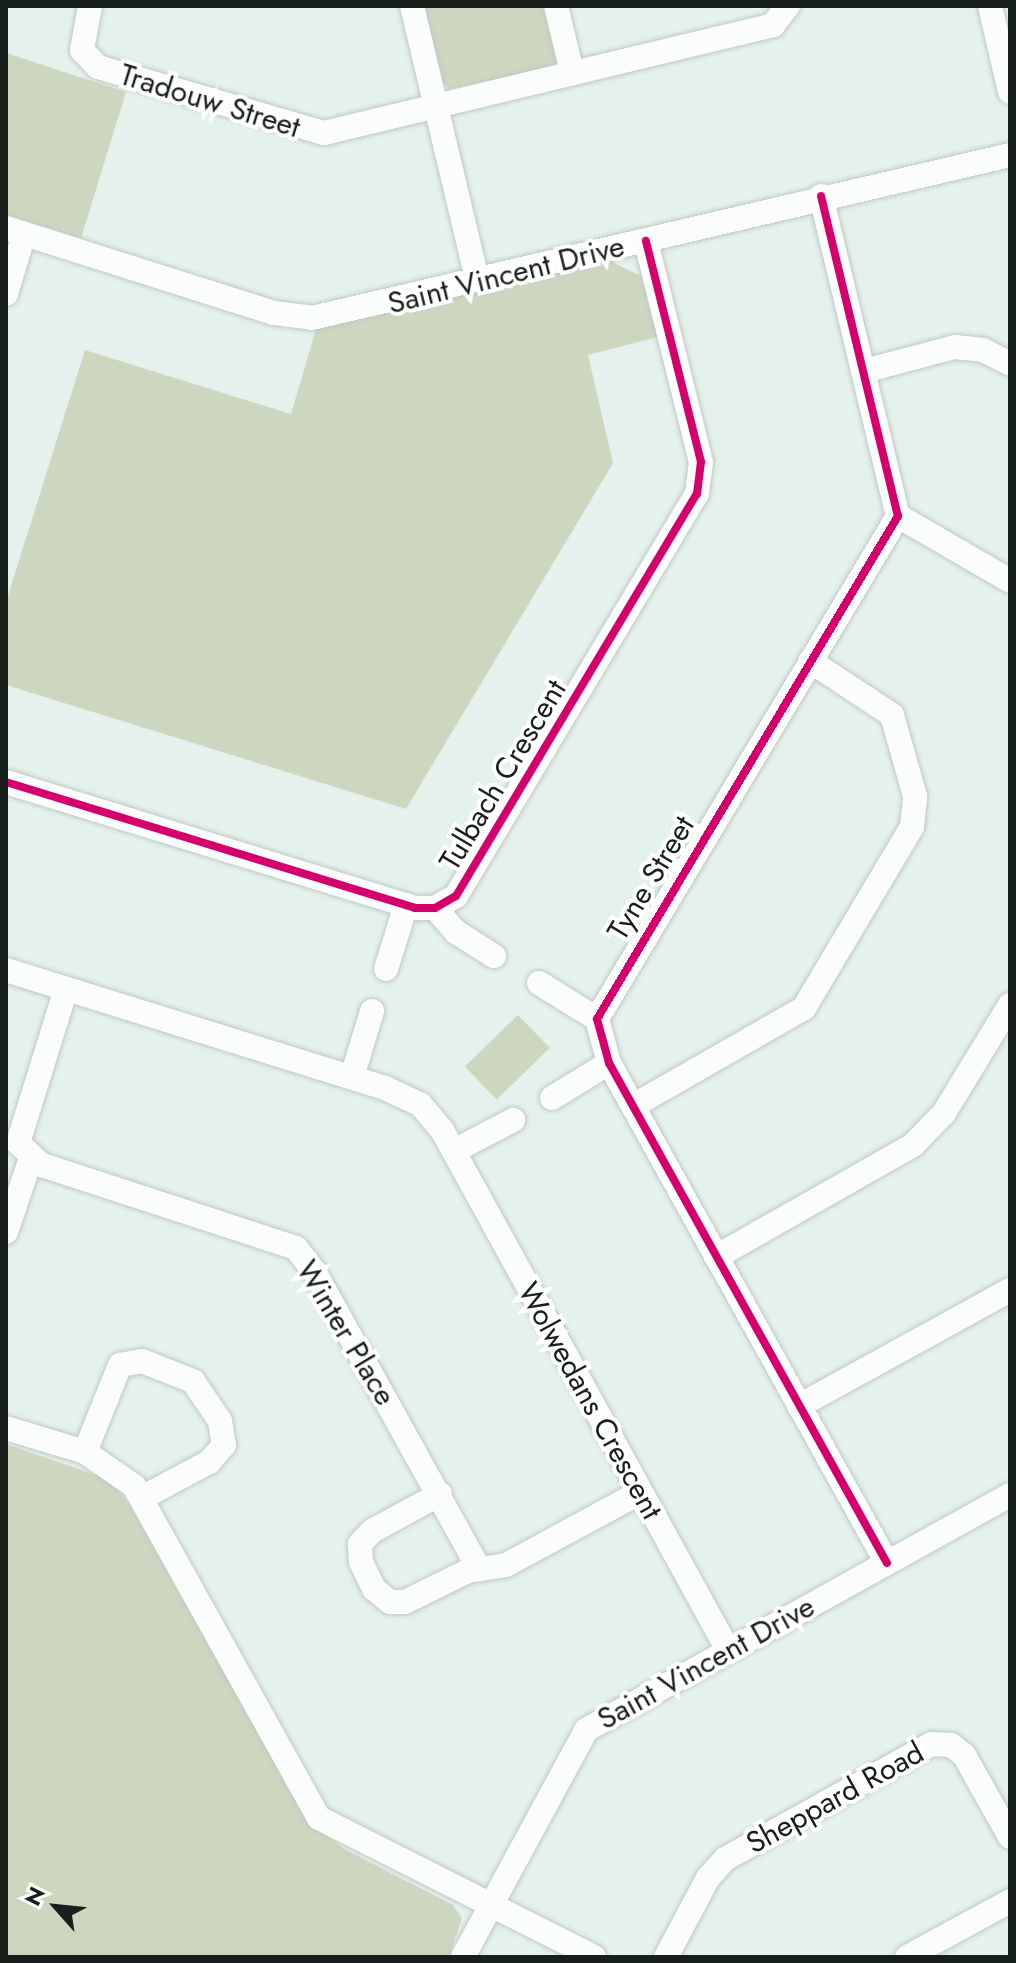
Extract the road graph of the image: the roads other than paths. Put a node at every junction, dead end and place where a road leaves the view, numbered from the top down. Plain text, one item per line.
1 (90, 6) edge
2 (412, 6) edge
3 (556, 6) edge
4 (788, 6) edge
5 (990, 6) edge
6 (572, 72) junction
7 (1010, 92) edge
8 (436, 106) junction
9 (1010, 155) edge
10 (821, 196) junction
11 (15, 231) edge
12 (646, 241) junction
13 (477, 279) junction
14 (6, 294) edge
15 (1010, 364) edge
16 (864, 371) junction
17 (898, 516) junction
18 (1010, 581) edge
19 (810, 661) junction
20 (6, 782) edge
21 (406, 905) junction
22 (435, 908) junction
23 (494, 956) dead end
24 (386, 969) dead end
25 (6, 970) edge
26 (539, 983) dead end
27 (66, 989) junction
28 (1010, 1005) edge
29 (372, 1011) dead end
30 (597, 1019) junction
31 (609, 1063) junction
32 (352, 1077) junction
33 (552, 1098) dead end
34 (633, 1106) junction
35 (513, 1120) dead end
36 (18, 1147) edge
37 (454, 1151) junction
38 (6, 1232) edge
39 (716, 1257) junction
40 (1010, 1290) edge
41 (799, 1406) junction
42 (6, 1428) edge
43 (85, 1452) junction
44 (639, 1493) junction
45 (440, 1494) junction
46 (1010, 1495) edge
47 (142, 1498) junction
48 (887, 1563) junction
49 (479, 1569) junction
50 (728, 1650) junction
51 (1010, 1837) edge
52 (1010, 1901) edge
53 (489, 1905) junction
54 (463, 1957) edge
55 (594, 1957) edge
56 (666, 1957) edge
57 (907, 1957) edge

1 - 8 street, Tradouw Street
2 - 8 street
3 - 6 street
4 - 6 street
5 - 7 street
6 - 8 street
8 - 13 street
9 - 10 street, Saint Vincent Drive
10 - 12 street, Saint Vincent Drive
10 - 16 street
11 - 13 street, Saint Vincent Drive
11 - 14 street
12 - 13 street, Saint Vincent Drive
12 - 22 street, Tulbach Crescent
15 - 16 street
16 - 17 street
17 - 18 street
17 - 19 street, Tyne Street
19 - 30 street, Tyne Street
19 - 34 street
20 - 21 street, Tulbach Crescent
21 - 22 street, Tulbach Crescent
21 - 24 street
22 - 23 street, Tulbach Crescent
25 - 27 street, Wolwedans Crescent
26 - 30 street
27 - 32 street, Wolwedans Crescent
27 - 36 street
28 - 39 street
29 - 32 street
30 - 31 street
31 - 33 street
31 - 34 street
32 - 37 street, Wolwedans Crescent
34 - 39 street
35 - 37 street
36 - 38 street
36 - 45 street, Winter Place
37 - 44 street, Wolwedans Crescent
39 - 41 street
40 - 41 street
41 - 48 street
42 - 43 street
43 - 47 street
43 - 47 street
44 - 49 street
44 - 50 street, Wolwedans Crescent
45 - 49 street, Winter Place
45 - 49 street
46 - 48 street, Saint Vincent Drive
47 - 53 street
48 - 50 street, Saint Vincent Drive
50 - 53 street, Saint Vincent Drive
51 - 56 street, Sheppard Road
52 - 57 street
53 - 54 street, Saint Vincent Drive
53 - 55 street

